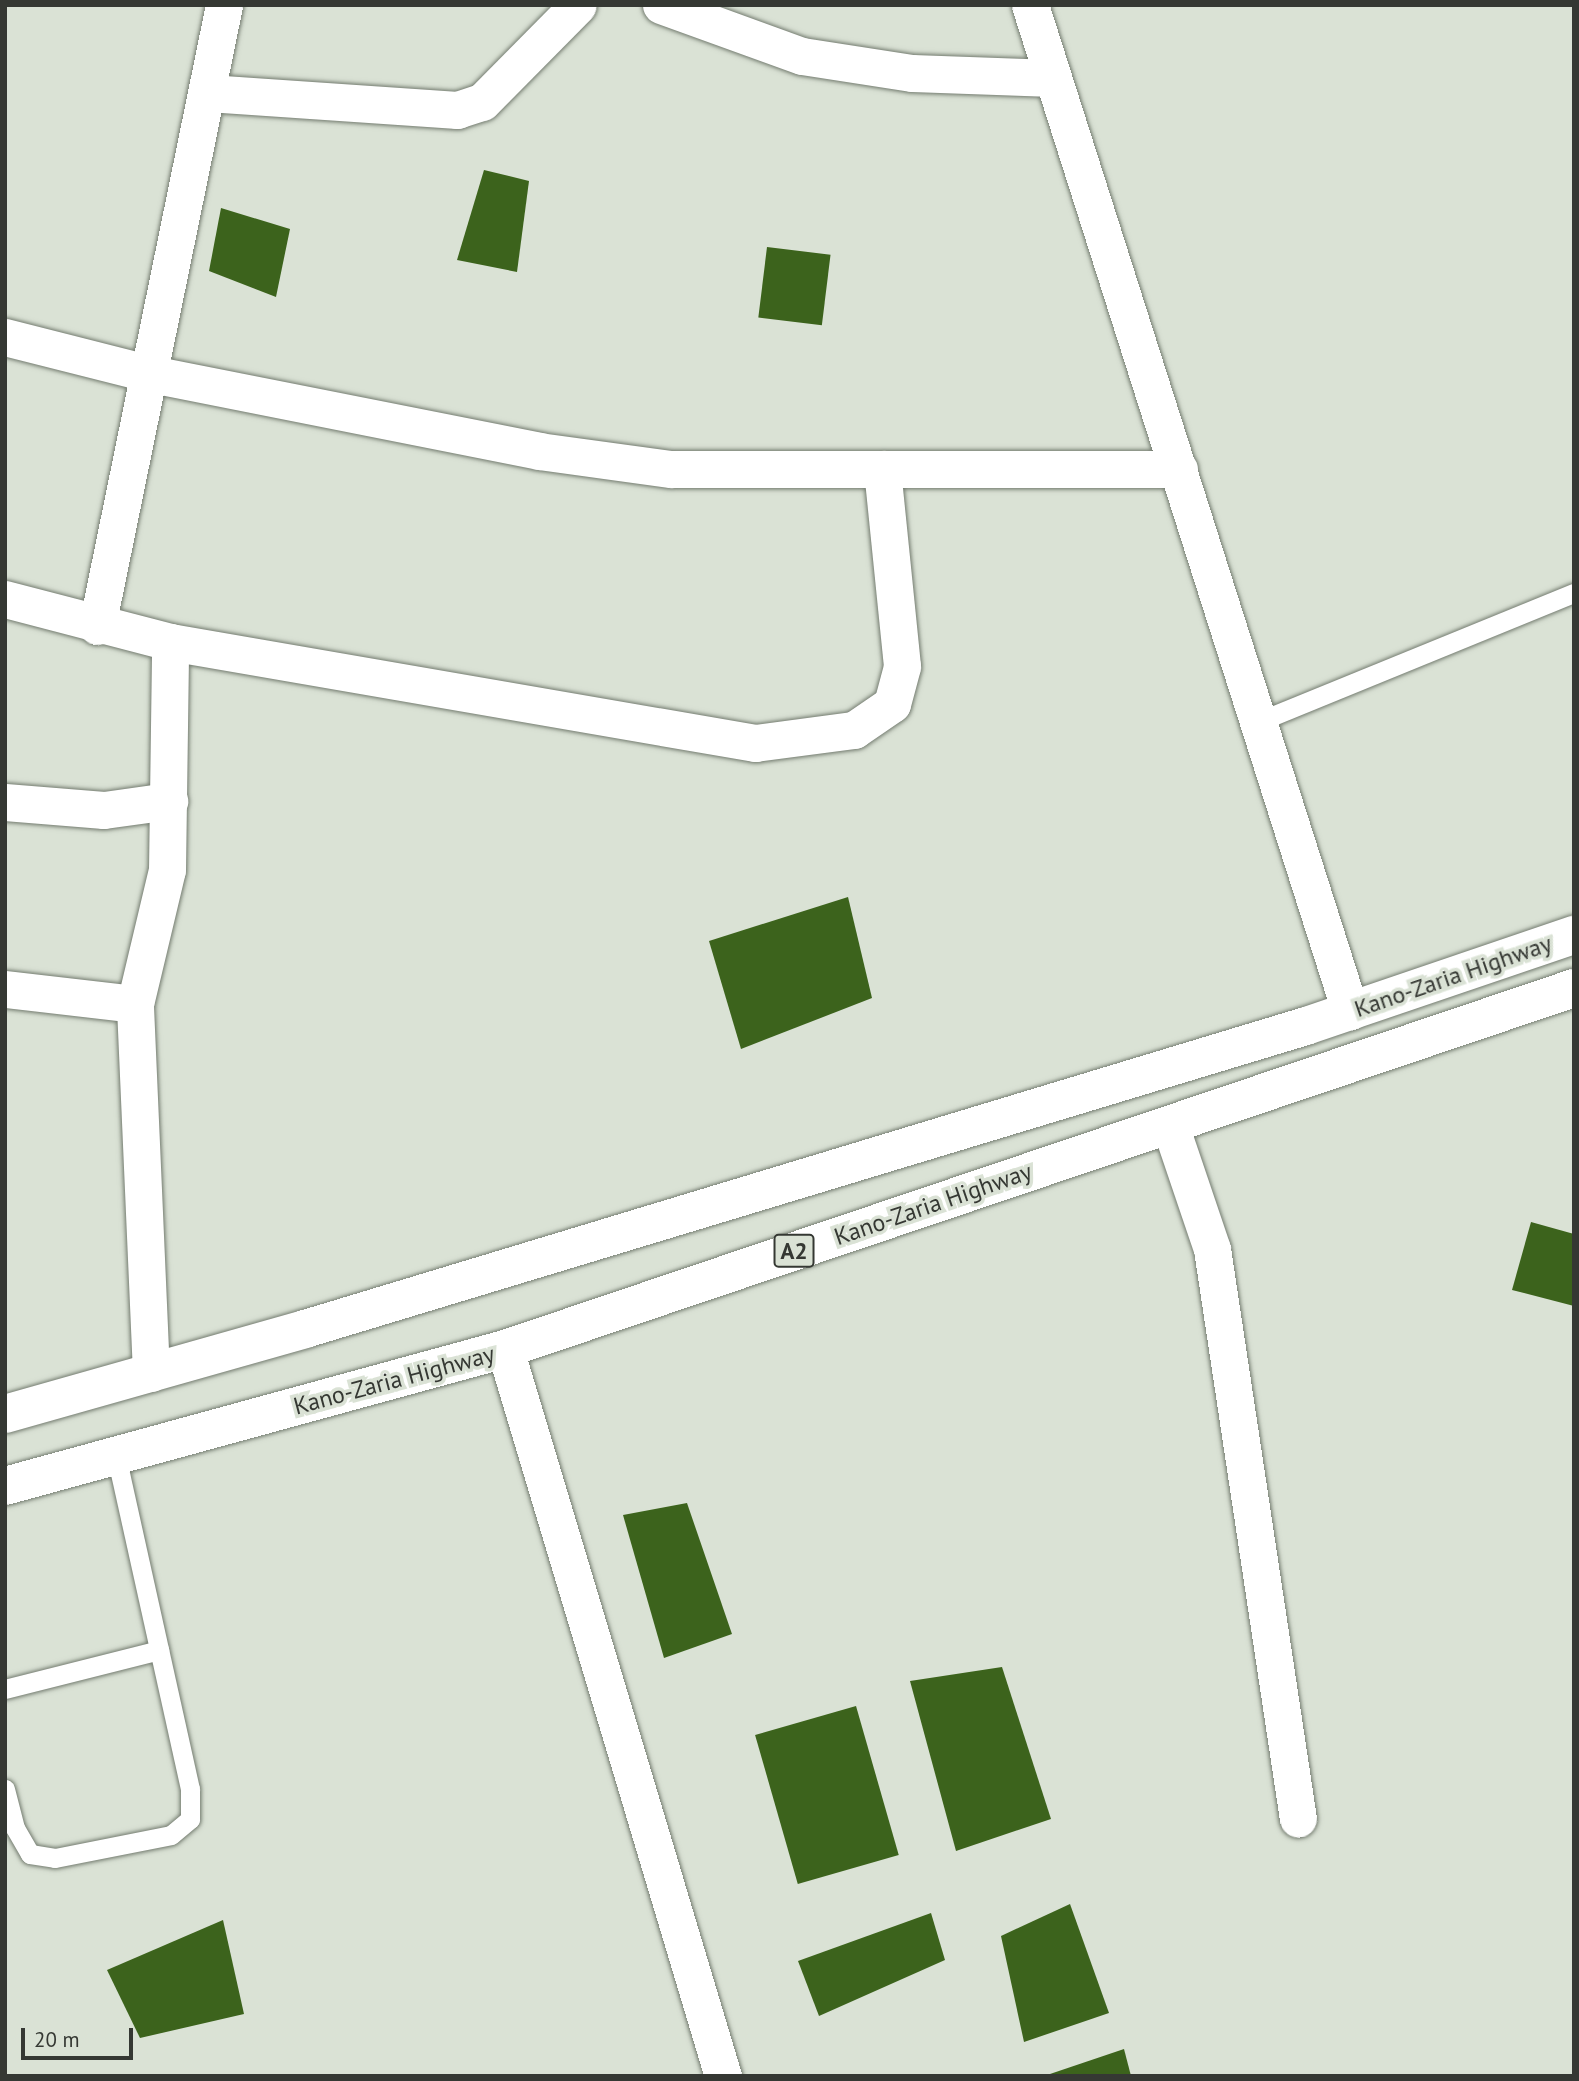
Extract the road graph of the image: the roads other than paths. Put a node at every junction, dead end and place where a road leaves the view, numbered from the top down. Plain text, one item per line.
1 (224, 5) edge
2 (578, 5) edge
3 (660, 5) edge
4 (1030, 5) edge
5 (1053, 78) junction
6 (208, 93) junction
7 (5, 337) edge
8 (151, 374) junction
9 (883, 469) junction
10 (1180, 469) junction
11 (1574, 593) edge
12 (5, 599) edge
13 (97, 626) junction
14 (170, 642) junction
15 (1260, 721) junction
16 (169, 800) junction
17 (5, 802) edge
18 (1574, 935) edge
19 (5, 989) edge
20 (1573, 991) edge
21 (135, 1003) junction
22 (1349, 1012) junction
23 (1170, 1125) junction
24 (505, 1349) junction
25 (151, 1373) junction
26 (5, 1413) edge
27 (116, 1456) junction
28 (5, 1486) edge
29 (159, 1650) junction
30 (5, 1689) edge
31 (5, 1789) edge
32 (1298, 1819) dead end
33 (723, 2076) edge

1 - 6 street
2 - 6 street
3 - 5 street
4 - 5 street
5 - 10 street
6 - 8 street
7 - 8 street
8 - 9 street
8 - 13 street
9 - 10 street
9 - 14 street
10 - 15 street
11 - 15 lane
12 - 13 street
13 - 14 street
14 - 16 street
15 - 22 street
16 - 17 street
16 - 21 street
18 - 22 highway, Kano-Zaria Highway
19 - 21 street
20 - 23 highway, Kano-Zaria Highway / A2
21 - 25 street
22 - 25 highway, Kano-Zaria Highway
23 - 24 highway, Kano-Zaria Highway / A2
23 - 32 street
24 - 27 highway, Kano-Zaria Highway / A2
24 - 33 street
25 - 26 highway, Kano-Zaria Highway
27 - 28 highway, Kano-Zaria Highway / A2
27 - 29 lane
29 - 30 lane
29 - 31 lane

